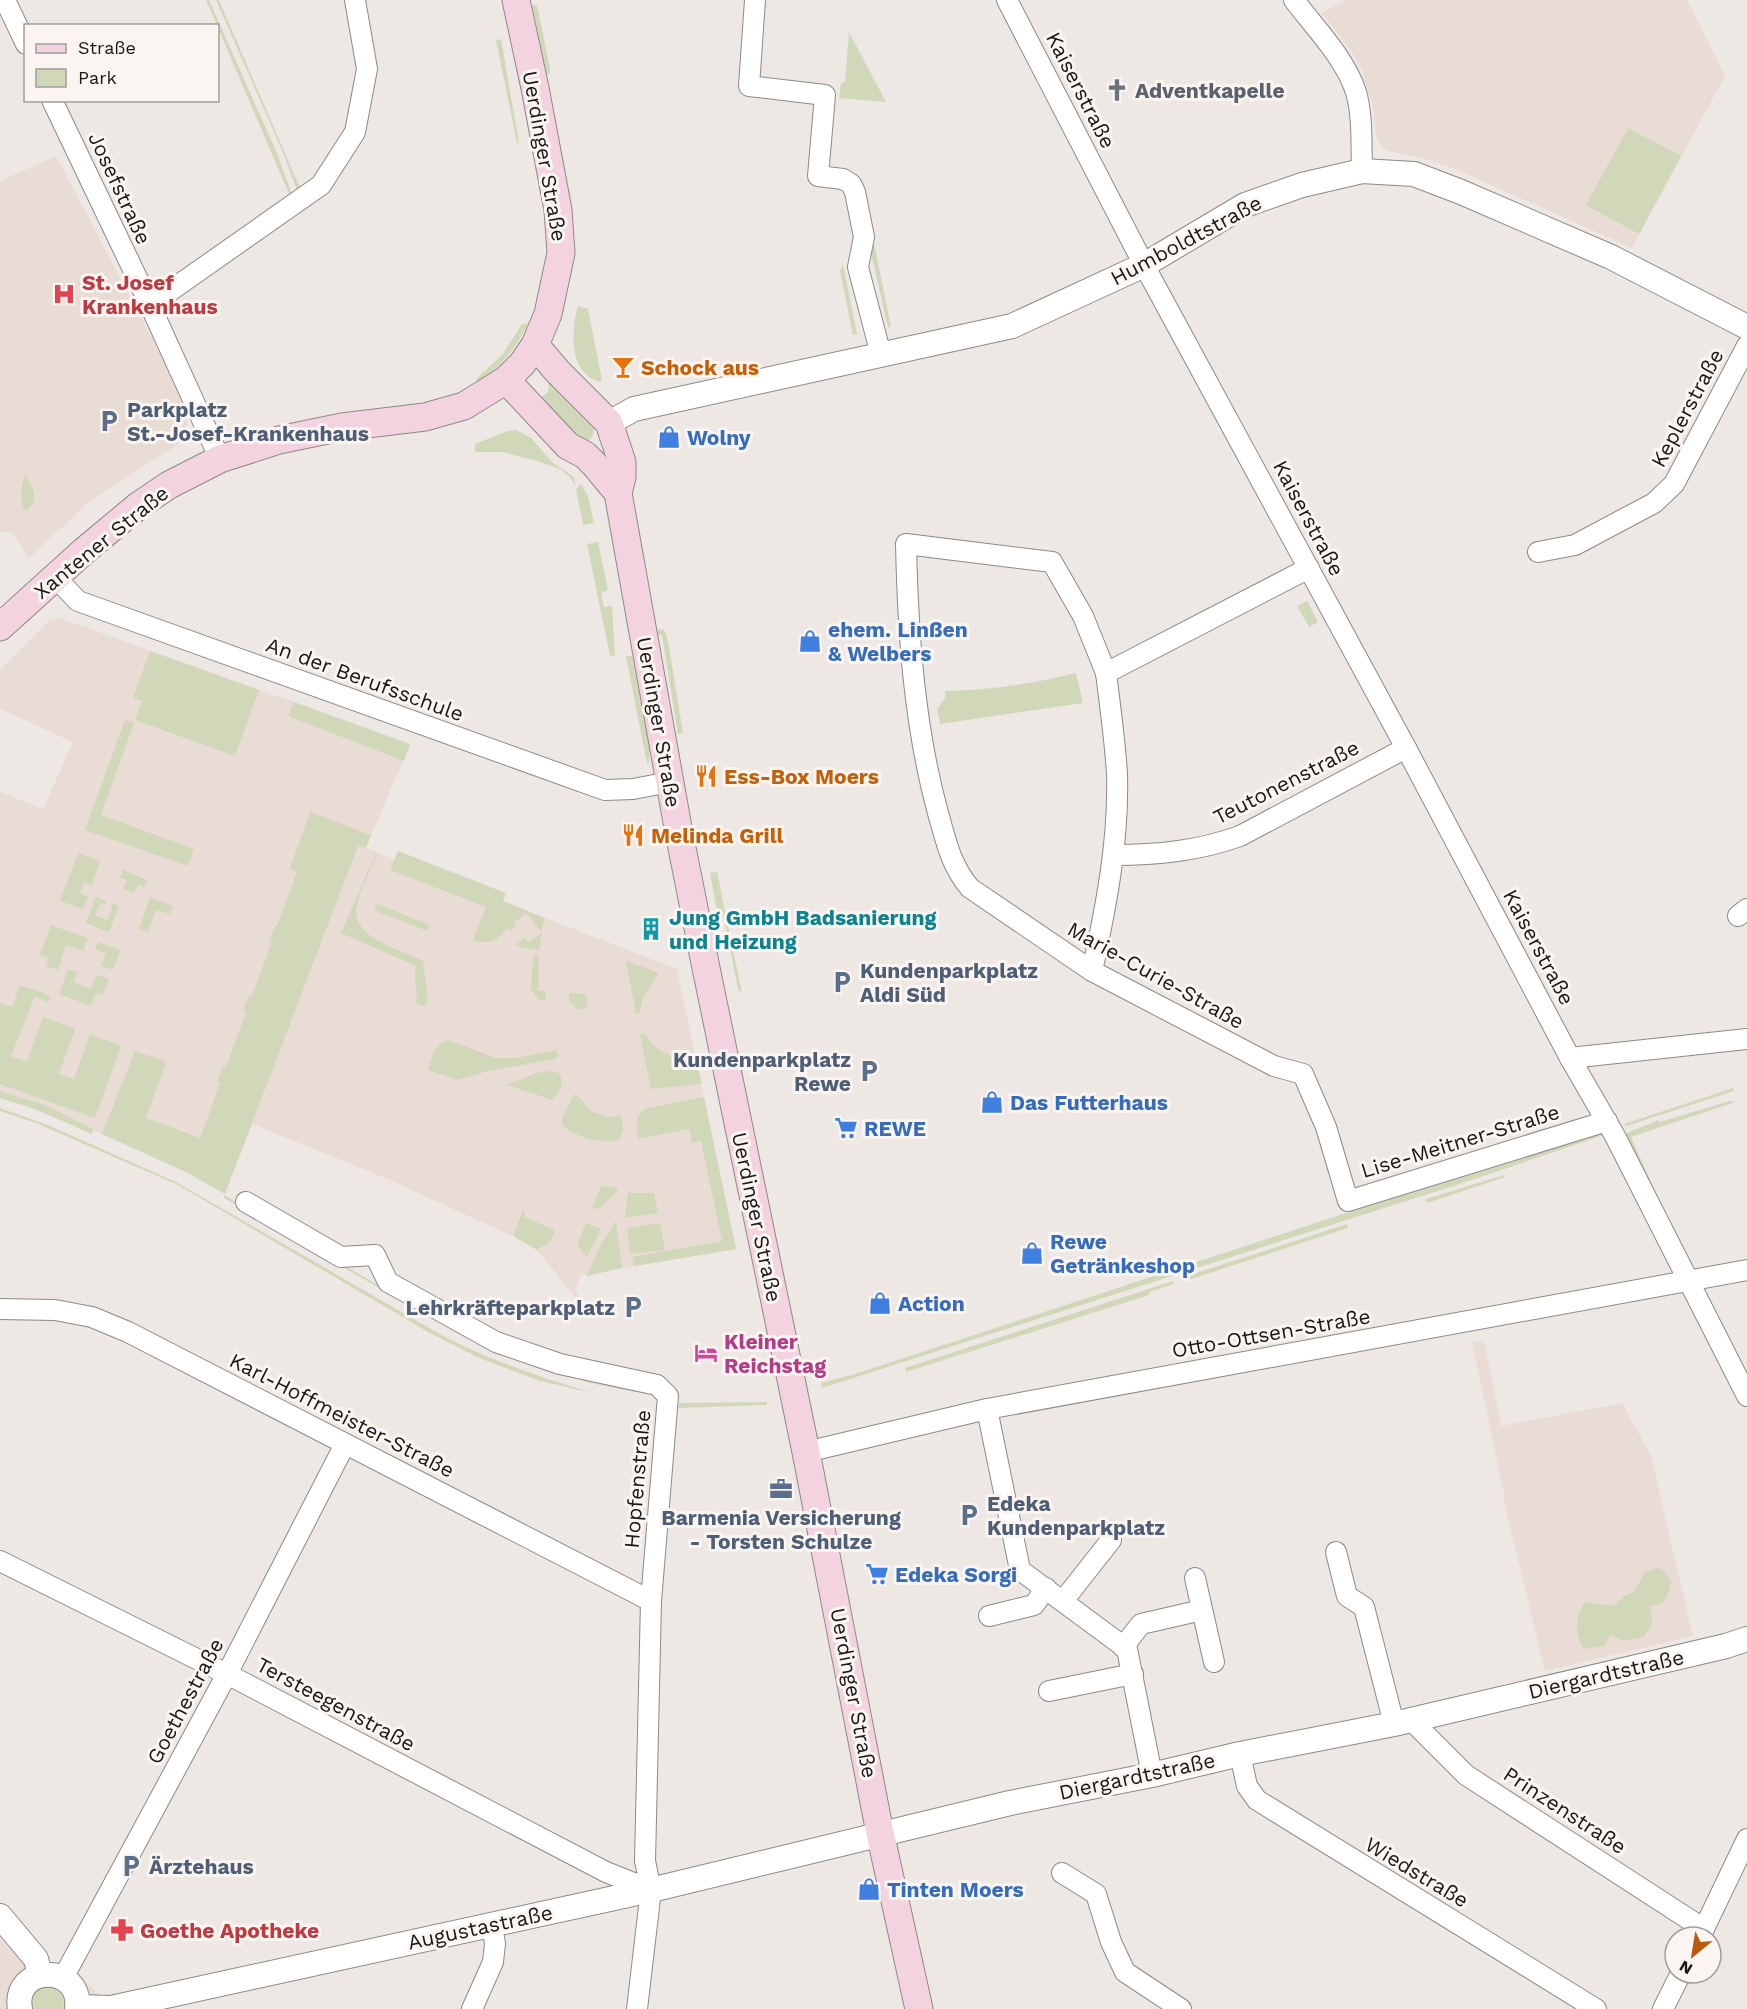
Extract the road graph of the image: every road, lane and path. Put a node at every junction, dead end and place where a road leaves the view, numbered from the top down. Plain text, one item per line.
1 (5, 0) edge
2 (355, 0) edge
3 (516, 0) edge
4 (755, 0) edge
5 (1007, 0) edge
6 (1294, 0) edge
7 (24, 40) edge
8 (53, 102) edge
9 (1362, 171) junction
10 (1144, 265) junction
11 (150, 305) junction
12 (1747, 327) edge
13 (535, 345) junction
14 (1747, 346) edge
15 (881, 356) junction
16 (506, 380) junction
17 (609, 423) junction
18 (585, 455) junction
19 (219, 459) junction
20 (618, 493) junction
21 (1538, 552) dead end
22 (1309, 568) junction
23 (55, 577) junction
24 (0, 627) edge
25 (1106, 673) junction
26 (1406, 748) junction
27 (670, 782) junction
28 (1113, 855) junction
29 (1092, 971) junction
30 (1747, 1039) edge
31 (1570, 1058) junction
32 (1274, 1066) joint
33 (1611, 1128) junction
34 (246, 1202) dead end
35 (1747, 1270) edge
36 (1688, 1281) junction
37 (0, 1309) edge
38 (1747, 1396) edge
39 (987, 1409) junction
40 (345, 1444) junction
41 (806, 1452) junction
42 (1111, 1540) dead end
43 (1336, 1552) dead end
44 (0, 1561) edge
45 (1195, 1578) dead end
46 (1046, 1588) junction
47 (651, 1601) junction
48 (1063, 1601) junction
49 (1202, 1610) junction
50 (989, 1616) dead end
51 (1747, 1639) edge
52 (1123, 1647) junction
53 (1214, 1662) dead end
54 (227, 1674) junction
55 (1132, 1674) junction
56 (1049, 1691) dead end
57 (1402, 1722) junction
58 (1240, 1754) junction
59 (1152, 1775) junction
60 (880, 1833) junction
61 (1747, 1839) edge
62 (1062, 1873) dead end
63 (651, 1890) junction
64 (0, 1916) edge
65 (492, 1924) junction
66 (1690, 1925) edge
67 (1706, 1925) edge
68 (52, 1976) junction
69 (1675, 1985) edge
70 (78, 2008) edge
71 (20, 2009) edge
72 (471, 2009) edge
73 (637, 2009) edge
74 (919, 2009) edge
75 (1181, 2009) edge
76 (1596, 2009) edge
77 (1663, 2009) edge

1 - 7 street
2 - 11 street
3 - 13 main road, Uerdinger Straße
4 - 15 street
5 - 10 street, Kaiserstraße
6 - 9 street
8 - 11 street, Josefstraße
9 - 10 street, Humboldtstraße
9 - 12 street, Humboldtstraße
10 - 15 street, Humboldtstraße
10 - 22 street, Kaiserstraße
11 - 19 street, Josefstraße
13 - 16 main road, Xantener Straße
13 - 17 main road, Uerdinger Straße
14 - 21 street, Keplerstraße
15 - 17 street, Humboldtstraße
16 - 18 main road
16 - 19 main road, Xantener Straße
17 - 18 main road
17 - 20 main road, Uerdinger Straße
18 - 20 main road
19 - 23 main road, Xantener Straße
20 - 27 main road, Uerdinger Straße
22 - 25 street
22 - 26 street, Kaiserstraße
23 - 24 main road, Xantener Straße
23 - 27 street, An der Berufsschule
25 - 28 street
25 - 29 street, Marie-Curie-Straße
26 - 28 street, Teutonenstraße
26 - 31 street, Kaiserstraße
27 - 41 main road, Uerdinger Straße
28 - 29 street
29 - 32 street, Marie-Curie-Straße
30 - 31 street
31 - 33 street, Kaiserstraße
32 - 33 street, Lise-Meitner-Straße
33 - 36 street, Kaiserstraße
34 - 47 street, Hopfenstraße
35 - 36 street, Otto-Ottsen-Straße
36 - 38 street, Kaiserstraße
36 - 39 street, Otto-Ottsen-Straße
37 - 40 street, Karl-Hoffmeister-Straße
39 - 41 street, Otto-Ottsen-Straße
39 - 46 street
40 - 47 street, Karl-Hoffmeister-Straße
40 - 54 street, Goethestraße
41 - 60 main road, Uerdinger Straße
42 - 48 street
43 - 57 street
44 - 54 street, Tersteegenstraße
45 - 49 street
46 - 48 street
46 - 50 street
47 - 63 street, Hopfenstraße
48 - 52 street
49 - 52 street
49 - 53 street
51 - 57 street, Diergardtstraße
52 - 55 street
54 - 63 street, Tersteegenstraße
54 - 68 street, Goethestraße
55 - 56 street
55 - 59 street
57 - 58 street, Diergardtstraße
57 - 66 street, Prinzenstraße
58 - 59 street, Diergardtstraße
58 - 76 street, Wiedstraße
59 - 60 street, Diergardtstraße
60 - 63 street, Augustastraße
60 - 74 main road, Uerdinger Straße
61 - 67 street
62 - 75 street
63 - 65 street, Augustastraße
63 - 73 street, Hopfenstraße
64 - 68 street
65 - 70 street, Augustastraße
65 - 72 street
68 - 70 street
68 - 71 street
69 - 77 street

